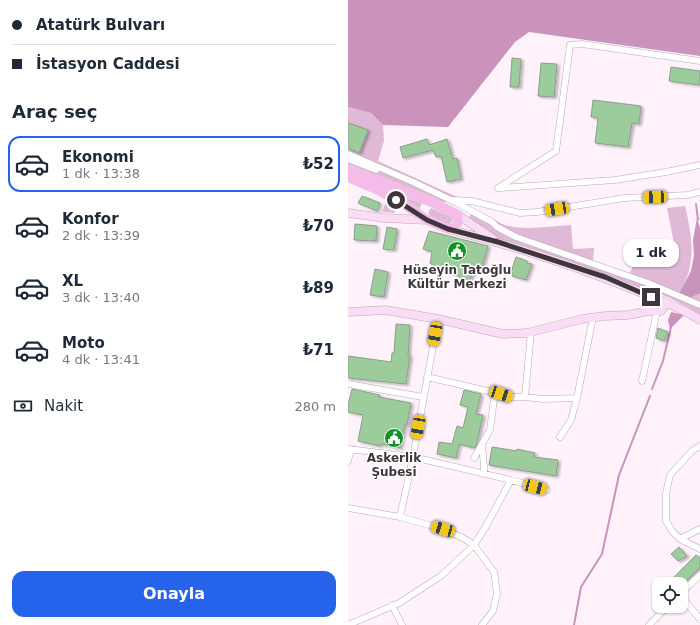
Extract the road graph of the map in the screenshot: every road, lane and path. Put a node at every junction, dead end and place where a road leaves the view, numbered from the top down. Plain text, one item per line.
1 (700, 61) edge
2 (348, 154) edge
3 (348, 159) edge
4 (700, 165) edge
5 (348, 169) edge
6 (348, 177) edge
7 (700, 192) edge
8 (448, 199) junction
9 (472, 201) junction
10 (434, 203) junction
11 (465, 207) junction
12 (348, 213) edge
13 (458, 215) junction
14 (427, 220) junction
15 (448, 229) junction
16 (498, 242) junction
17 (651, 297) junction
18 (663, 301) junction
19 (700, 305) edge
20 (681, 309) junction
21 (656, 311) junction
22 (348, 312) edge
23 (593, 317) junction
24 (438, 319) junction
25 (700, 320) edge
26 (531, 332) junction
27 (427, 377) junction
28 (642, 381) dead end
29 (348, 384) edge
30 (501, 394) junction
31 (423, 397) junction
32 (525, 397) junction
33 (577, 398) junction
34 (560, 437) dead end
35 (482, 446) junction
36 (700, 446) edge
37 (349, 449) edge
38 (413, 457) junction
39 (474, 458) dead end
40 (348, 461) edge
41 (484, 474) junction
42 (511, 480) junction
43 (547, 490) dead end
44 (348, 508) edge
45 (400, 516) junction
46 (700, 529) edge
47 (680, 539) junction
48 (474, 545) junction
49 (700, 549) edge
50 (700, 575) edge
51 (688, 588) edge
52 (688, 604) edge
53 (392, 605) junction
54 (661, 613) edge
55 (700, 619) edge
56 (348, 625) edge
57 (402, 625) edge
58 (482, 625) edge
59 (649, 625) edge

1 - 4 street
2 - 8 street
3 - 8 street
5 - 10 main road
6 - 14 main road
7 - 9 street
8 - 9 street
8 - 10 street
8 - 11 street
9 - 11 street
10 - 13 main road
10 - 14 main road
11 - 13 street
11 - 19 street
12 - 14 street
13 - 15 main road
13 - 16 street
14 - 15 main road
15 - 16 street
16 - 17 street
17 - 18 street
17 - 21 street
18 - 20 street
18 - 21 street
20 - 21 street
20 - 25 street
21 - 23 street
21 - 28 street
22 - 24 street
23 - 26 street
23 - 33 street
24 - 26 street
24 - 27 street
26 - 32 street
27 - 30 street
27 - 31 street
29 - 31 street
30 - 32 street
30 - 35 street
31 - 38 street
32 - 33 street
33 - 34 street
35 - 39 street
35 - 41 street
36 - 47 street
37 - 38 street
37 - 40 street
38 - 41 street
38 - 45 street
41 - 42 street
42 - 43 street
42 - 48 street
44 - 45 street
45 - 48 street
46 - 47 street
47 - 49 street
48 - 53 street
48 - 58 street
50 - 51 street
52 - 55 street
53 - 56 street
53 - 57 street
54 - 59 street

